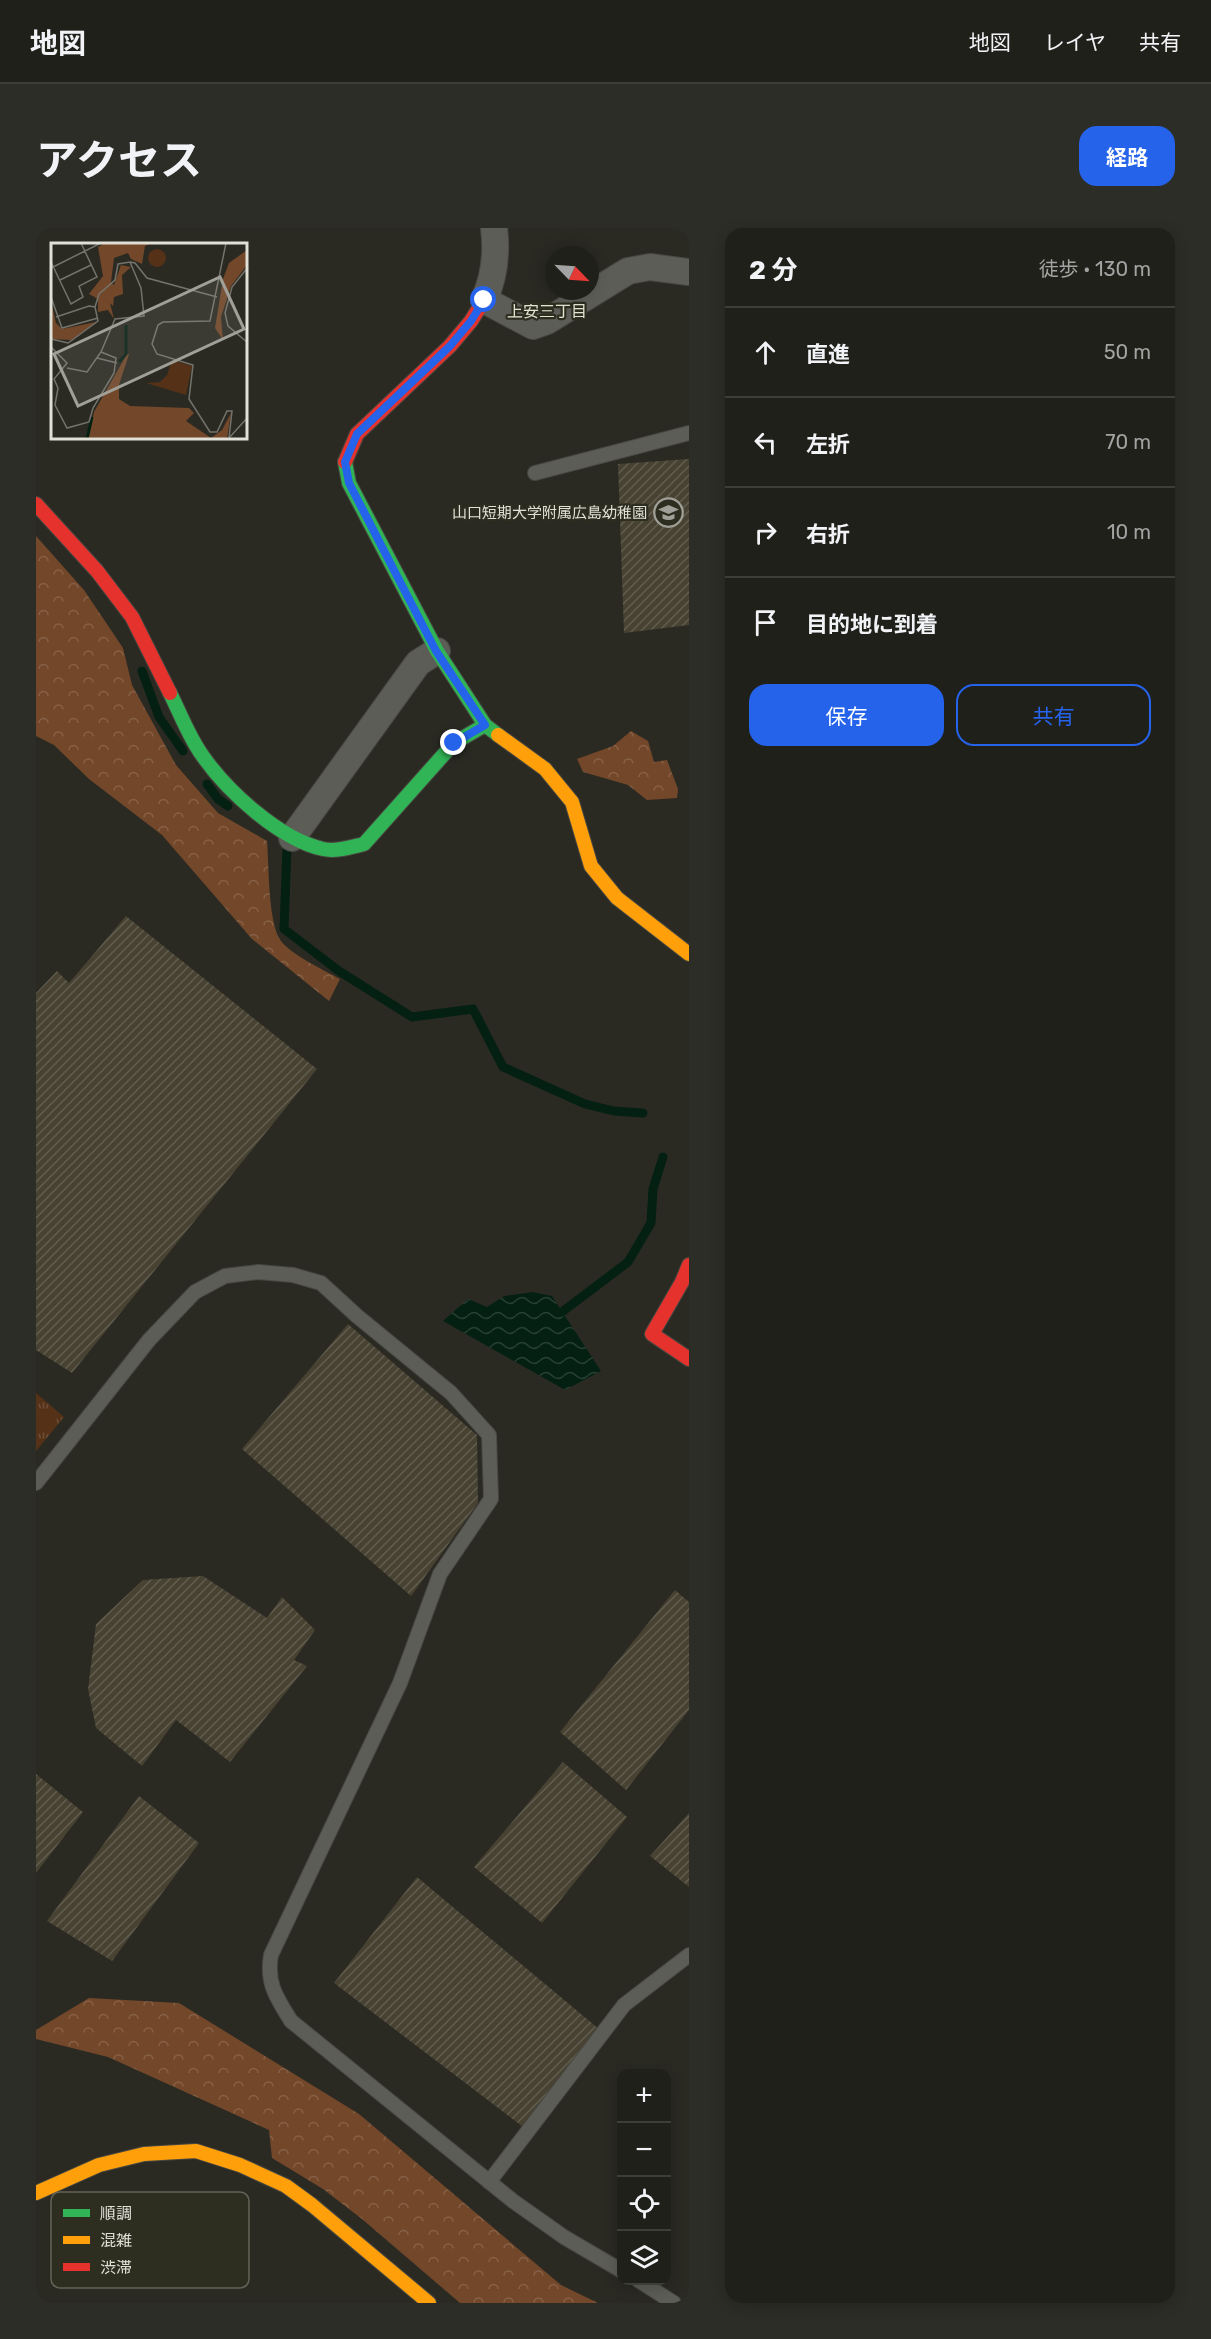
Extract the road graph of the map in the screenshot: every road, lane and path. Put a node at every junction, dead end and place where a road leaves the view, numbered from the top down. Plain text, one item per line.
1 (494, 228) edge
2 (689, 272) edge
3 (484, 300) junction
4 (689, 433) edge
5 (535, 473) dead end
6 (36, 504) edge
7 (436, 651) junction
8 (485, 725) junction
9 (292, 838) junction
10 (689, 954) edge
11 (689, 1265) edge
12 (689, 1359) edge
13 (36, 1483) edge
14 (689, 1954) edge
15 (489, 2182) junction
16 (36, 2193) edge
17 (617, 2269) edge
18 (646, 2285) edge
19 (429, 2303) edge
20 (674, 2303) edge

1 - 3 street
2 - 3 street
3 - 7 street
4 - 5 lane
6 - 9 street
7 - 8 street
7 - 9 street
8 - 9 street
8 - 10 street
11 - 12 street
13 - 15 lane
14 - 15 lane
15 - 17 lane
16 - 19 street
18 - 20 lane

